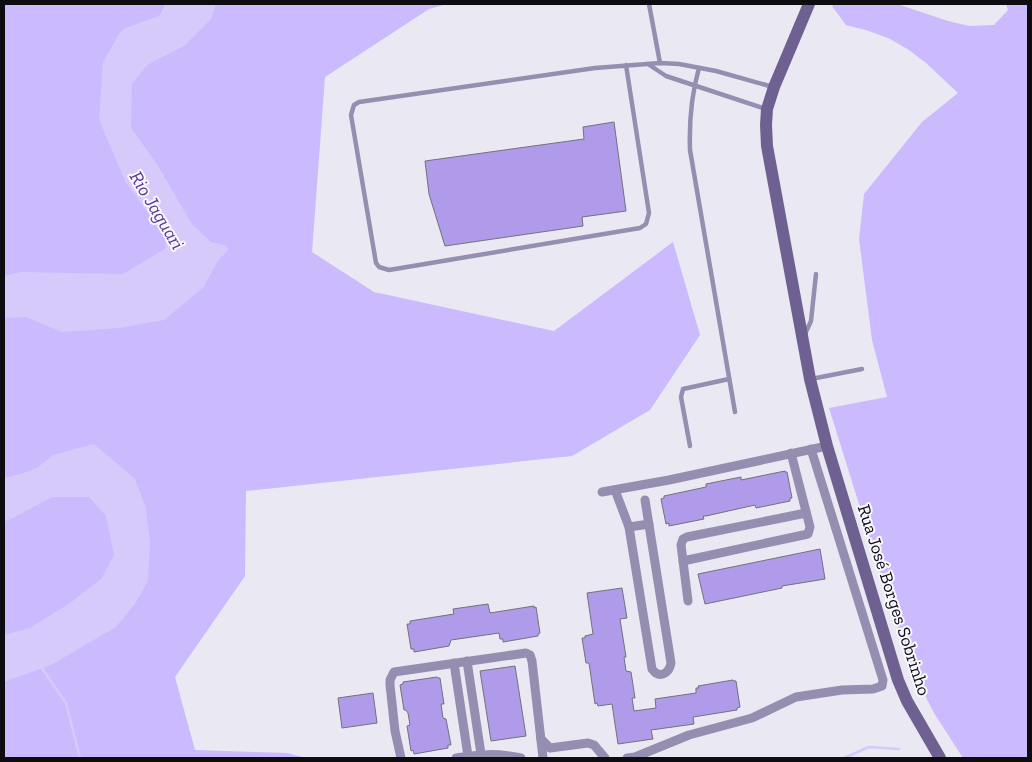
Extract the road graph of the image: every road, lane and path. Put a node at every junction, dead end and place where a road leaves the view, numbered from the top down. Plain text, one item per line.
1 (649, 4) edge
2 (809, 4) edge
3 (660, 63) junction
4 (647, 64) junction
5 (626, 66) junction
6 (699, 68) junction
7 (694, 85) junction
8 (774, 87) junction
9 (767, 109) junction
10 (816, 274) dead end
11 (802, 339) junction
12 (862, 369) dead end
13 (729, 379) junction
14 (810, 380) junction
15 (735, 412) dead end
16 (690, 446) dead end
17 (827, 446) junction
18 (811, 449) junction
19 (791, 453) junction
20 (615, 490) junction
21 (602, 492) dead end
22 (646, 500) dead end
23 (806, 513) junction
24 (649, 524) junction
25 (630, 527) junction
26 (683, 561) junction
27 (688, 601) dead end
28 (467, 661) junction
29 (454, 663) junction
30 (540, 738) junction
31 (480, 754) junction
32 (468, 756) junction
33 (401, 758) edge
34 (456, 758) edge
35 (521, 758) edge
36 (543, 758) edge
37 (605, 758) edge
38 (627, 758) edge
39 (940, 758) edge

1 - 3 lane
2 - 8 street, Rua José Borges Sobrinho
3 - 4 lane
3 - 6 lane
4 - 5 lane
4 - 7 lane
5 - 5 lane
6 - 7 lane
6 - 8 lane
7 - 9 lane
7 - 13 lane
8 - 9 street, Rua José Borges Sobrinho
9 - 11 street, Rua José Borges Sobrinho
10 - 11 lane
11 - 14 street, Rua José Borges Sobrinho
12 - 14 lane
13 - 15 lane
13 - 16 lane
14 - 17 street, Rua José Borges Sobrinho
17 - 18 street
17 - 39 street, Rua José Borges Sobrinho
18 - 19 street
18 - 38 street
19 - 20 street
19 - 23 street
20 - 21 street
20 - 25 street
22 - 24 street
23 - 26 street
23 - 26 street
24 - 25 street
24 - 25 street
26 - 27 street
28 - 29 street
28 - 30 street
28 - 31 street
29 - 32 street
29 - 33 street
30 - 36 street
30 - 37 street
31 - 32 street
31 - 35 street
32 - 34 street

